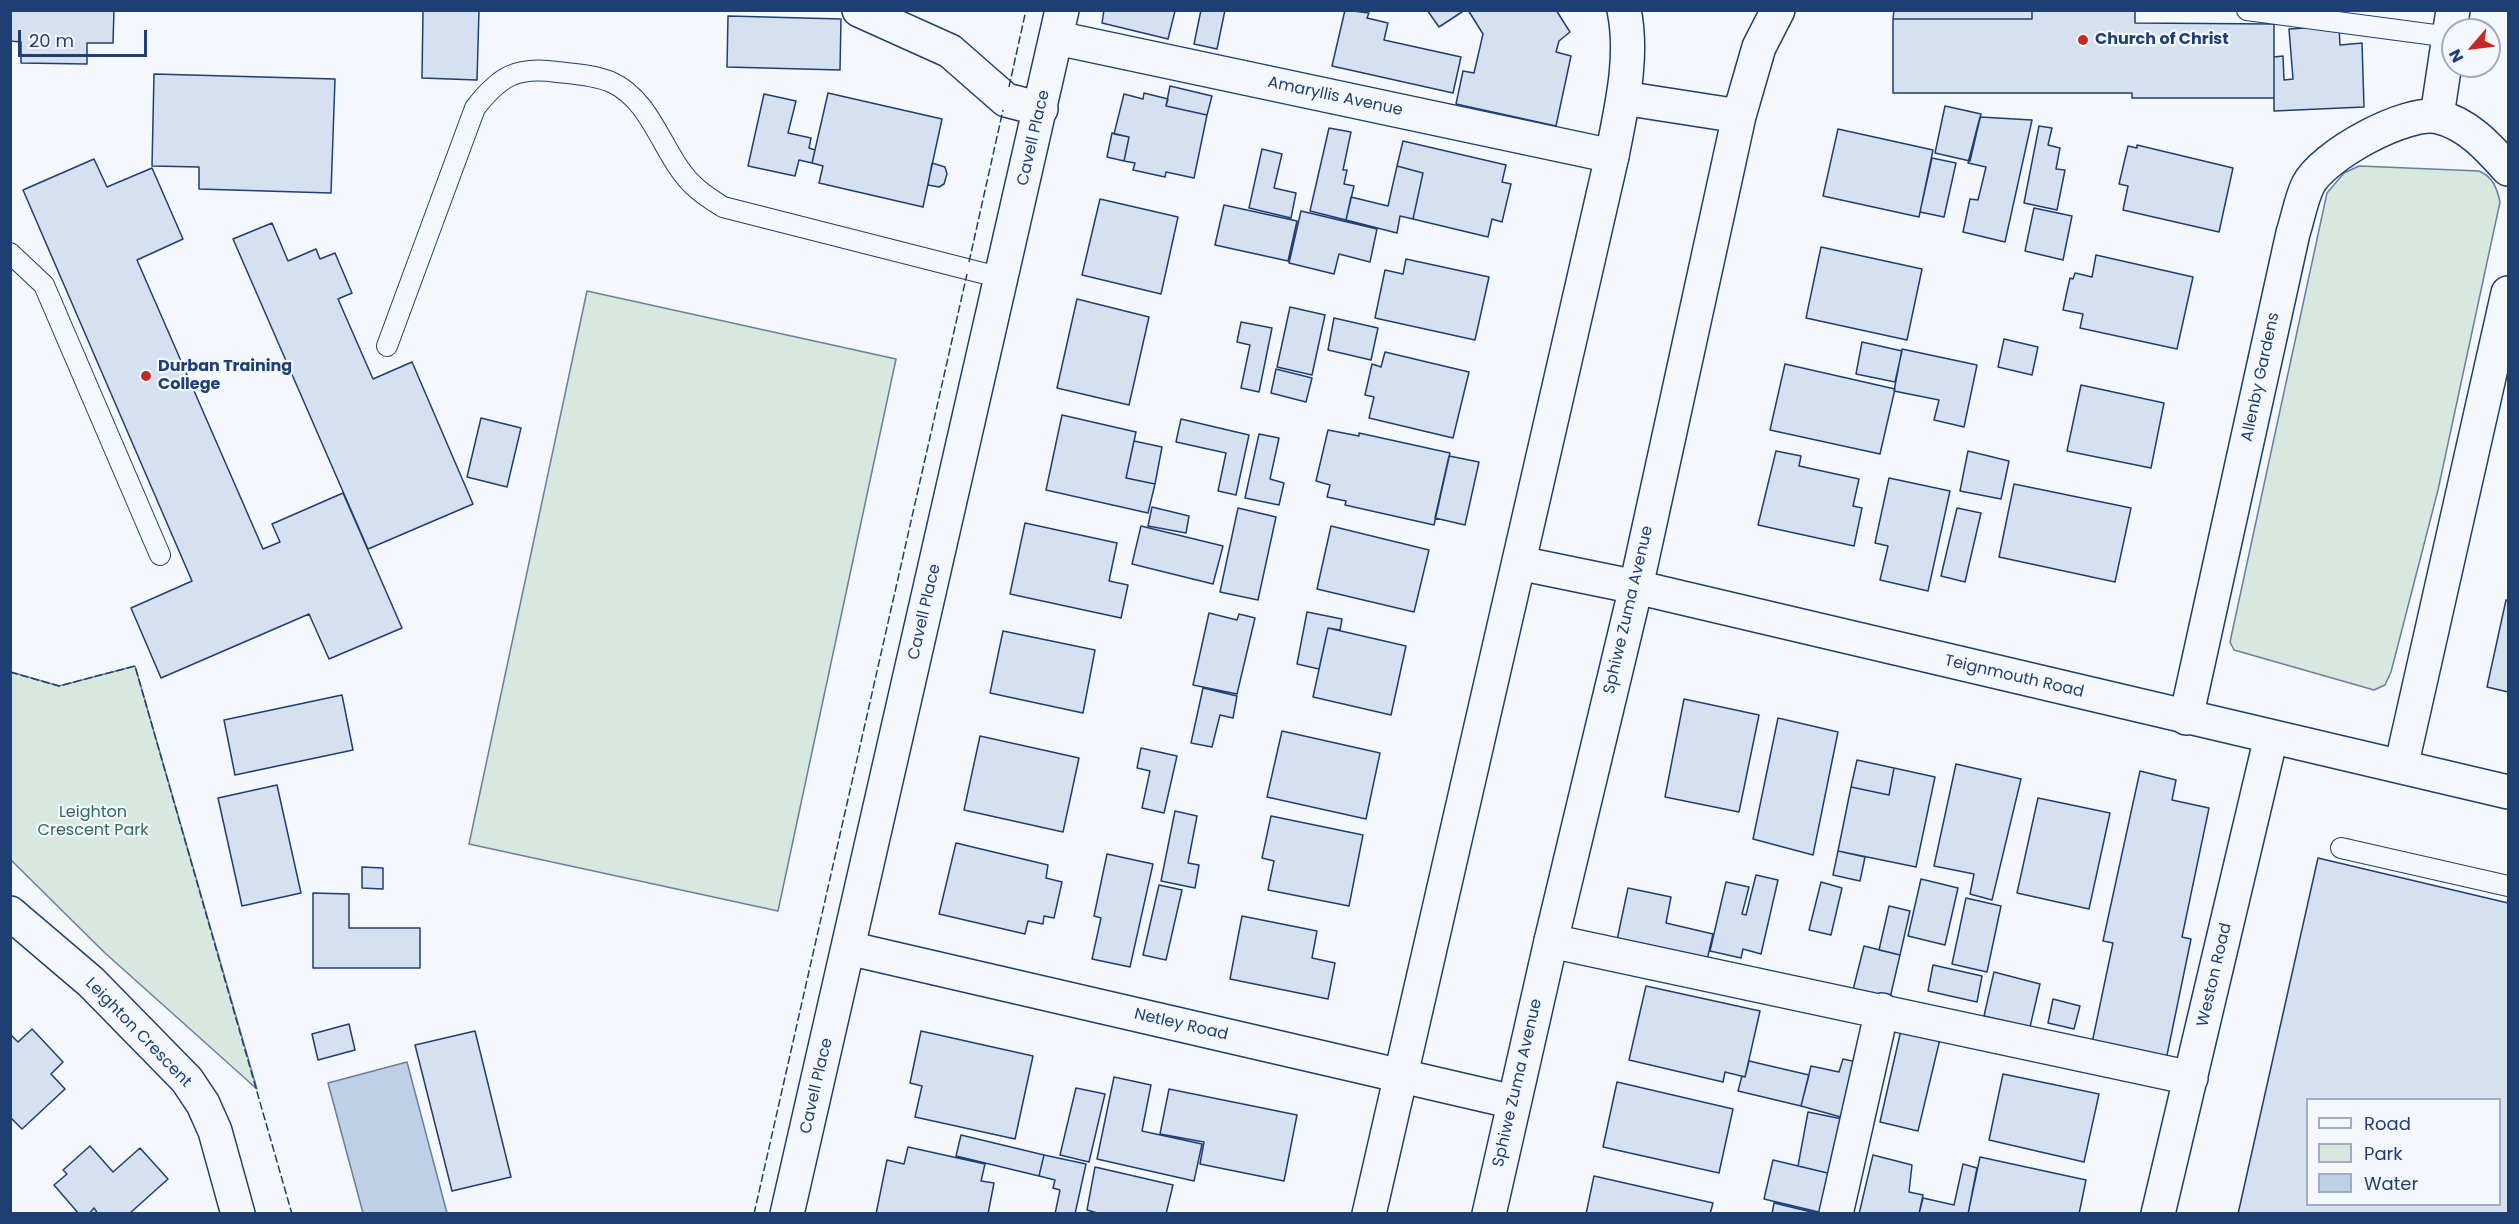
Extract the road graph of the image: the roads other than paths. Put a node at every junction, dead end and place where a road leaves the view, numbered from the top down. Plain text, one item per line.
1 (859, 10) edge
2 (1624, 10) edge
3 (1778, 10) edge
4 (2247, 10) edge
5 (2381, 19) edge
6 (2441, 23) edge
7 (1060, 24) edge
8 (2443, 78) edge
9 (1623, 98) junction
10 (1041, 109) junction
11 (1738, 116) junction
12 (2437, 116) junction
13 (1612, 156) junction
14 (2508, 169) edge
15 (10, 253) edge
16 (1002, 278) junction
17 (2508, 293) edge
18 (387, 346) dead end
19 (160, 555) dead end
20 (1519, 562) junction
21 (1636, 587) junction
22 (2186, 718) junction
23 (2271, 737) junction
24 (2401, 767) junction
25 (2508, 792) edge
26 (2342, 848) dead end
27 (2508, 886) edge
28 (10, 913) edge
29 (1551, 941) junction
30 (849, 948) junction
31 (1882, 1010) junction
32 (1400, 1077) junction
33 (2191, 1078) junction
34 (1514, 1102) junction
35 (238, 1214) edge
36 (788, 1214) edge
37 (1369, 1214) edge
38 (1489, 1214) edge
39 (1836, 1214) edge
40 (2158, 1214) edge

1 - 10 street
2 - 9 street
3 - 11 street, Sphiwe Zuma Avenue
4 - 5 lane
5 - 6 lane
7 - 10 street, Cavell Place
7 - 13 street, Amaryllis Avenue
8 - 12 street
9 - 11 street
9 - 13 street
10 - 16 street, Cavell Place
11 - 21 street, Sphiwe Zuma Avenue
12 - 14 street
12 - 22 street, Allenby Gardens
13 - 20 street
15 - 19 lane
16 - 18 lane
16 - 30 street, Cavell Place
17 - 24 street
20 - 21 street, Teignmouth Road
20 - 32 street
21 - 22 street, Teignmouth Road
21 - 29 street, Sphiwe Zuma Avenue
22 - 23 street, Teignmouth Road
23 - 24 street, Teignmouth Road
23 - 33 street, Weston Road
24 - 25 street, Teignmouth Road
26 - 27 lane
28 - 35 street, Leighton Crescent
29 - 31 street
29 - 34 street, Sphiwe Zuma Avenue
30 - 32 street, Netley Road
30 - 36 street, Cavell Place
31 - 33 street
31 - 39 street
32 - 34 street, Netley Road
32 - 37 street
33 - 40 street, Weston Road
34 - 38 street, Sphiwe Zuma Avenue

